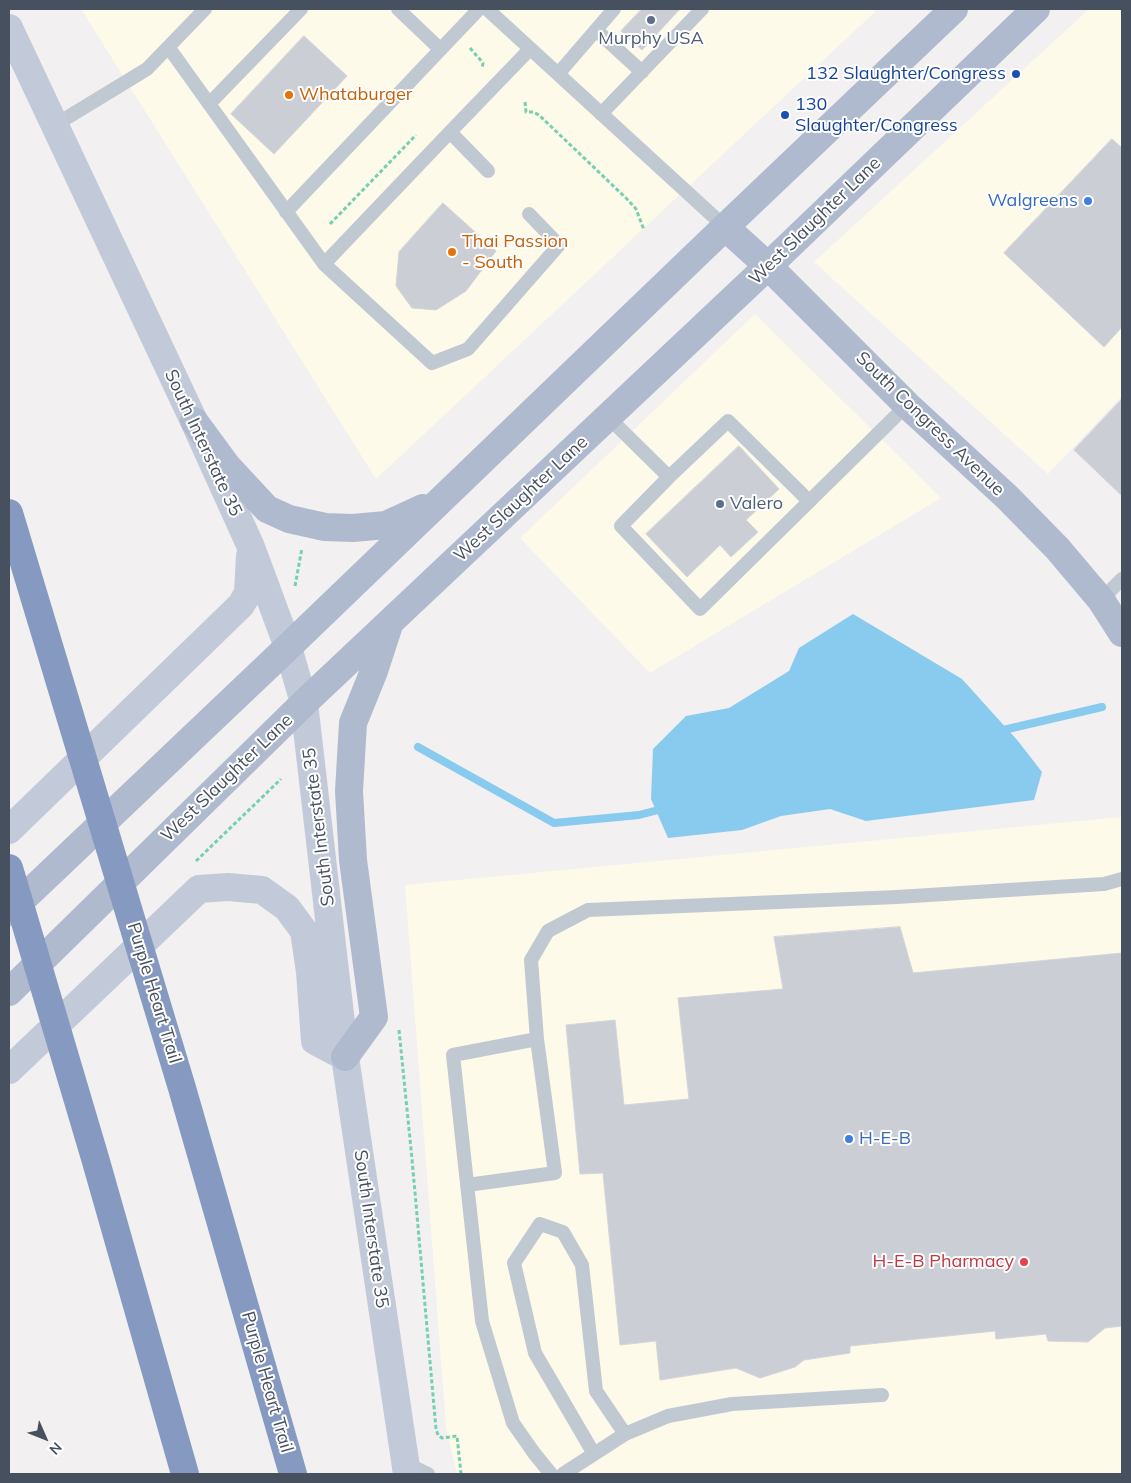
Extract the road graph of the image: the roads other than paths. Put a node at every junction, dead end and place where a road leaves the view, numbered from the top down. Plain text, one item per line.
1 (205, 9) edge
2 (301, 9) edge
3 (398, 9) edge
4 (479, 9) edge
5 (487, 9) edge
6 (614, 9) edge
7 (702, 9) edge
8 (954, 9) edge
9 (1036, 9) edge
10 (9, 28) edge
11 (596, 30) junction
12 (169, 48) junction
13 (440, 49) junction
14 (530, 49) junction
15 (642, 72) junction
16 (558, 74) junction
17 (209, 104) junction
18 (601, 114) junction
19 (55, 125) junction
20 (450, 132) junction
21 (488, 171) dead end
22 (286, 212) junction
23 (528, 214) dead end
24 (725, 227) junction
25 (324, 264) junction
26 (768, 266) junction
27 (907, 405) junction
28 (608, 417) junction
29 (194, 422) junction
30 (669, 477) junction
31 (443, 499) junction
32 (809, 501) junction
33 (9, 513) edge
34 (251, 547) junction
35 (1122, 579) edge
36 (1102, 600) junction
37 (390, 622) junction
38 (1122, 633) edge
39 (288, 647) junction
40 (304, 703) junction
41 (9, 830) edge
42 (9, 868) edge
43 (1122, 879) edge
44 (9, 912) edge
45 (9, 992) edge
46 (537, 1039) junction
47 (345, 1057) junction
48 (9, 1070) edge
49 (467, 1185) junction
50 (882, 1394) dead end
51 (167, 1410) junction
52 (625, 1434) junction
53 (594, 1454) junction
54 (413, 1471) edge
55 (180, 1474) edge
56 (185, 1474) edge
57 (294, 1474) edge
58 (551, 1474) edge
59 (564, 1474) edge

1 - 12 lane
2 - 17 lane
3 - 13 lane
4 - 13 lane
5 - 14 lane
6 - 11 lane
7 - 15 lane
8 - 24 main road
9 - 26 main road, West Slaughter Lane
10 - 19 main road, South Interstate 35
11 - 15 lane
11 - 16 lane
12 - 17 lane
12 - 19 lane
13 - 22 lane
14 - 16 lane
14 - 20 lane
15 - 18 lane
16 - 18 lane
17 - 22 lane
18 - 24 lane
19 - 29 main road, South Interstate 35
20 - 21 lane
20 - 25 lane
22 - 25 lane
23 - 25 lane
24 - 26 main road, South Congress Avenue
24 - 31 main road
26 - 27 main road, South Congress Avenue
26 - 28 main road, West Slaughter Lane
27 - 32 lane
27 - 36 main road, South Congress Avenue
28 - 30 lane
28 - 37 main road, West Slaughter Lane
29 - 31 main road
29 - 34 main road, South Interstate 35
30 - 32 lane
30 - 32 lane
31 - 39 main road
33 - 57 highway, Purple Heart Trail
34 - 39 main road, South Interstate 35
34 - 41 main road
35 - 36 lane
36 - 38 main road, South Congress Avenue
37 - 40 main road, West Slaughter Lane
37 - 47 main road
39 - 40 main road, South Interstate 35
39 - 44 main road
40 - 45 main road, West Slaughter Lane
40 - 47 main road, South Interstate 35
42 - 51 highway
43 - 46 lane
46 - 49 lane
46 - 49 lane
47 - 48 main road
47 - 54 main road, South Interstate 35
49 - 58 lane
50 - 52 lane
51 - 55 highway
51 - 56 highway
52 - 53 lane
52 - 53 lane
53 - 59 lane

